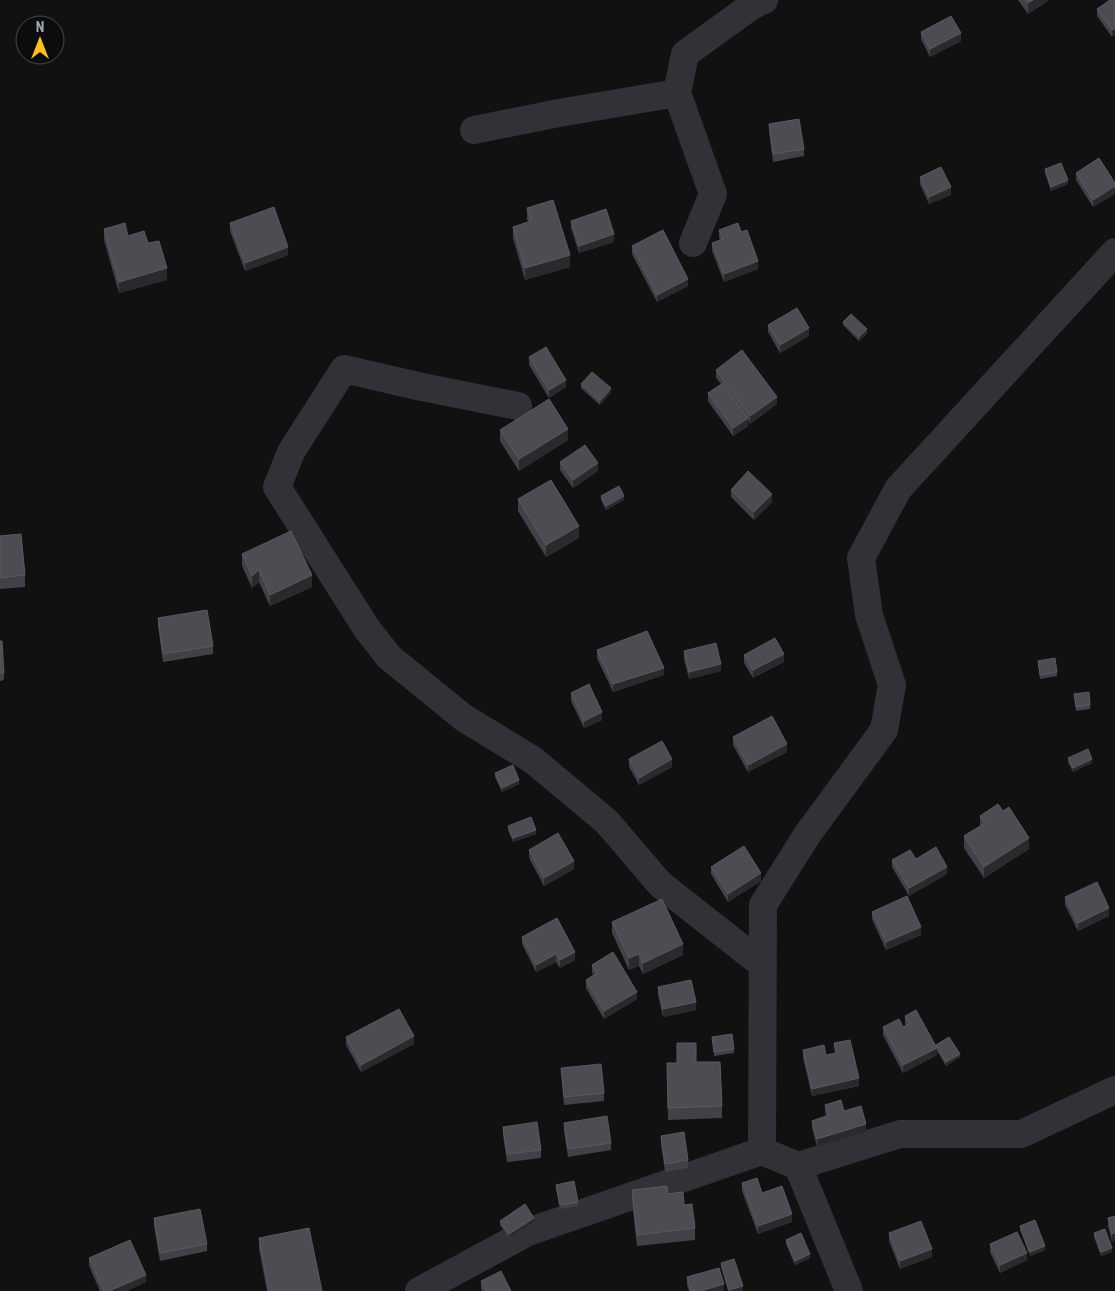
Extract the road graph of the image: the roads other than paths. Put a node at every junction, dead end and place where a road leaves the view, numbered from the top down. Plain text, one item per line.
1 (764, 0) edge
2 (677, 92) junction
3 (474, 130) dead end
4 (693, 243) dead end
5 (1115, 252) edge
6 (518, 406) dead end
7 (763, 965) junction
8 (1115, 1090) edge
9 (762, 1151) junction
10 (798, 1166) junction
11 (419, 1291) edge
12 (849, 1291) edge

1 - 2 street
2 - 3 street
2 - 4 street
5 - 7 street
6 - 7 street
7 - 9 street
8 - 10 street
9 - 10 street
9 - 11 street
10 - 12 street

